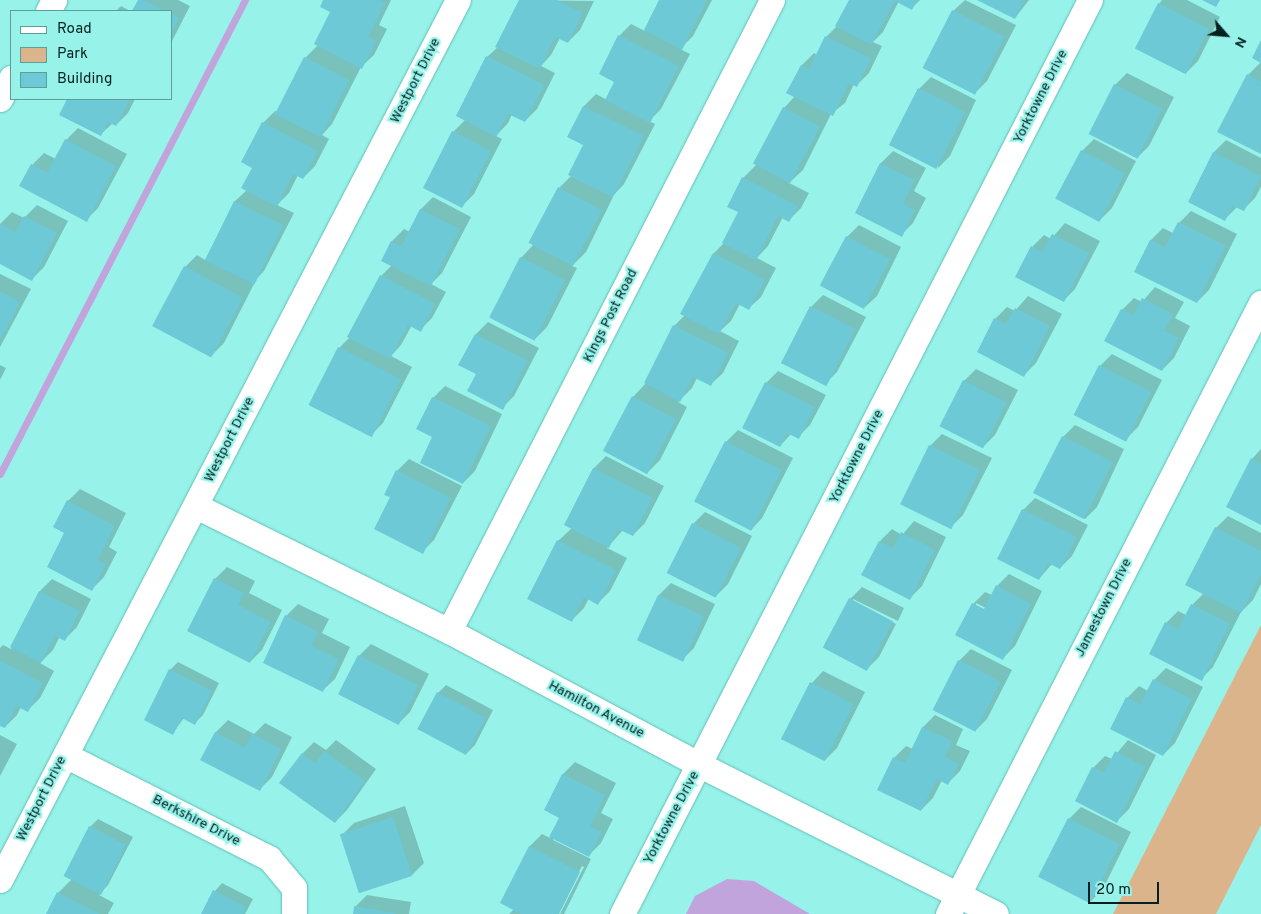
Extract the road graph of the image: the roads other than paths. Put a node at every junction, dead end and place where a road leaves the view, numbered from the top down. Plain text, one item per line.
1 (458, 0) edge
2 (772, 0) edge
3 (1090, 0) edge
4 (10, 80) edge
5 (0, 99) edge
6 (1261, 303) edge
7 (196, 506) junction
8 (449, 631) junction
9 (65, 754) junction
10 (700, 765) junction
11 (0, 880) edge
12 (953, 904) edge
13 (294, 914) edge
14 (622, 914) edge
15 (996, 914) edge

1 - 7 street, Westport Drive
2 - 8 street, Kings Post Road
3 - 10 street, Yorktowne Drive
4 - 5 street
6 - 12 street, Jamestown Drive
7 - 8 street, Hamilton Avenue
7 - 9 street, Westport Drive
8 - 10 street, Hamilton Avenue
9 - 11 street, Westport Drive
9 - 13 street, Berkshire Drive
10 - 12 street, Hamilton Avenue
10 - 14 street, Yorktowne Drive
12 - 15 street, Hamilton Avenue

